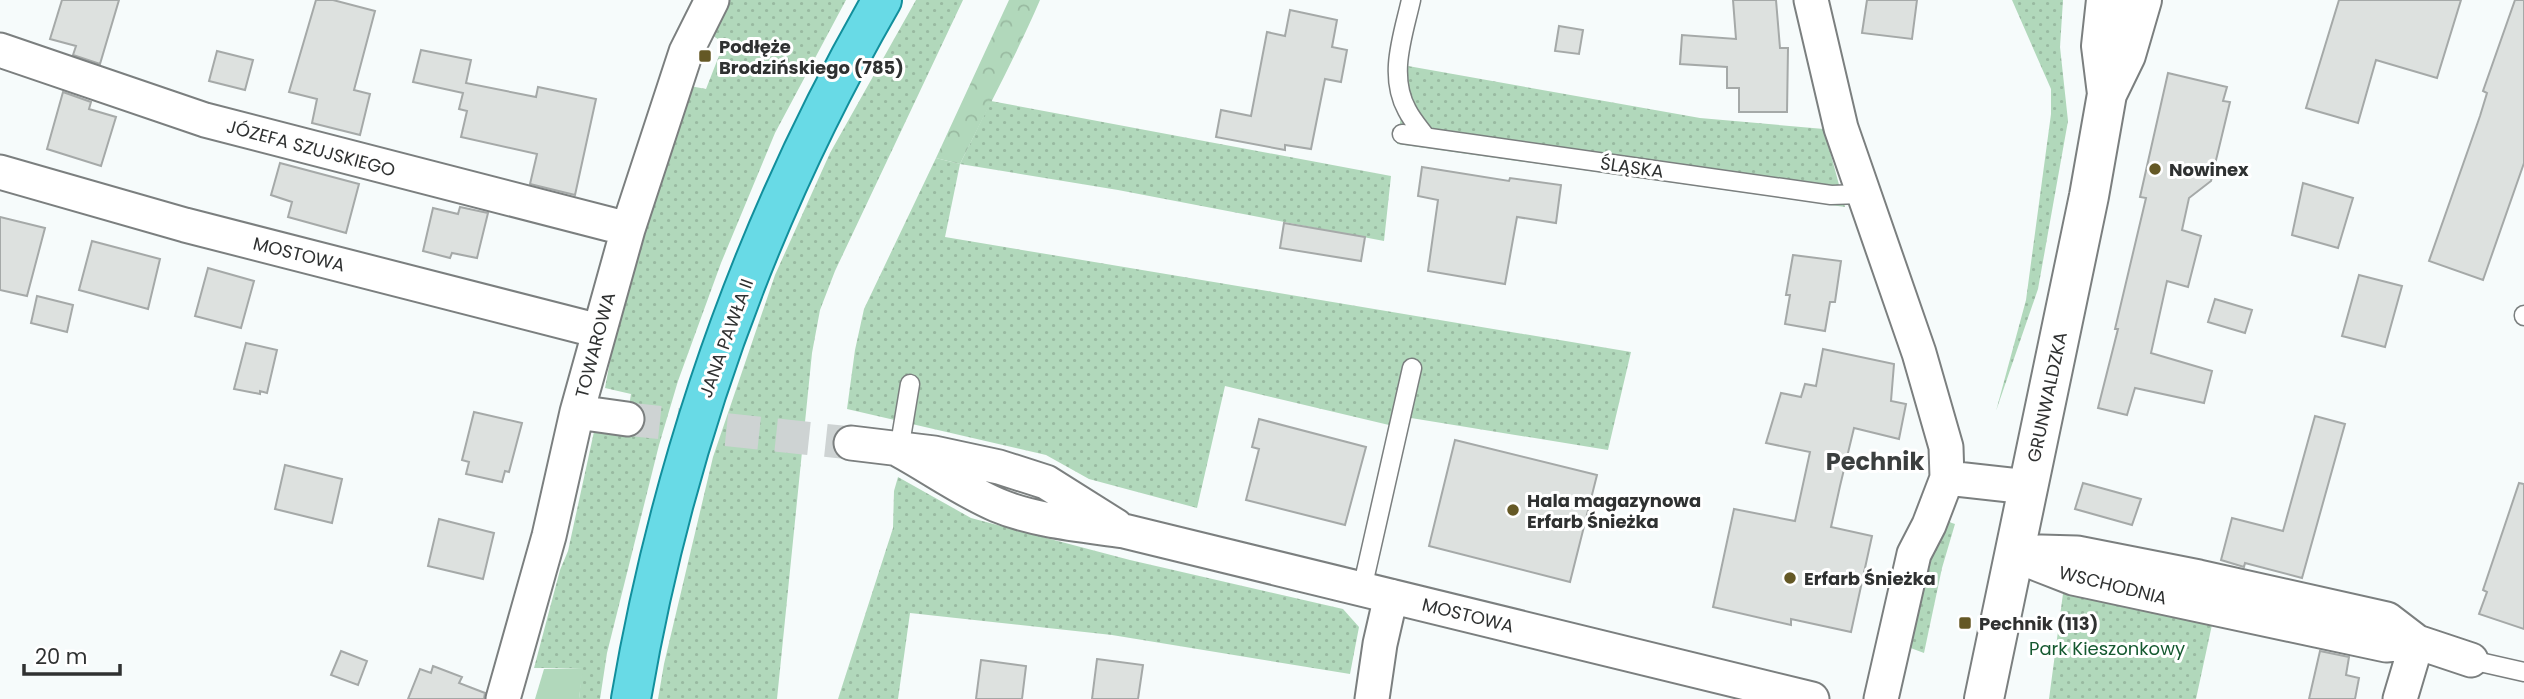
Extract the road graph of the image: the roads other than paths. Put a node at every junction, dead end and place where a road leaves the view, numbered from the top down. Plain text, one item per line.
1 (712, 0) edge
2 (882, 0) edge
3 (1411, 0) edge
4 (1811, 0) edge
5 (2106, 0) edge
6 (2142, 0) edge
7 (0, 50) edge
8 (2107, 94) junction
9 (1402, 134) dead end
10 (1426, 137) junction
11 (0, 173) edge
12 (1862, 194) junction
13 (628, 229) junction
14 (599, 331) junction
15 (1412, 368) dead end
16 (910, 384) dead end
17 (577, 412) junction
18 (627, 419) tunnel mouth
19 (851, 443) tunnel mouth
20 (899, 450) junction
21 (1946, 463) junction
22 (2028, 487) junction
23 (2014, 554) junction
24 (1377, 592) junction
25 (2417, 642) junction
26 (2471, 660) joint
27 (2524, 672) edge
28 (1718, 688) edge
29 (503, 699) edge
30 (631, 699) edge
31 (1373, 699) edge
32 (1812, 699) edge
33 (1881, 699) edge
34 (1984, 699) edge
35 (2400, 699) edge

1 - 13 street, TOWAROWA
2 - 30 main road, JANA PAWŁA II
3 - 10 lane
4 - 12 street
5 - 8 street, GRUNWALDZKA
6 - 8 street, GRUNWALDZKA
7 - 13 street, JÓZEFA SZUJSKIEGO
8 - 22 street, GRUNWALDZKA
9 - 10 lane, ŚLĄSKA
10 - 12 lane, ŚLĄSKA
11 - 14 street, MOSTOWA
12 - 21 street
13 - 14 street, TOWAROWA
14 - 17 street, TOWAROWA
15 - 24 lane
16 - 20 lane
17 - 18 street
17 - 29 street, TOWAROWA
19 - 20 street, MOSTOWA
20 - 24 street, MOSTOWA
21 - 22 street
21 - 33 street
22 - 23 street, GRUNWALDZKA
23 - 25 street, WSCHODNIA
23 - 34 street, GRUNWALDZKA
24 - 28 street, MOSTOWA
24 - 31 street
25 - 26 street, WSCHODNIA
25 - 35 street
26 - 27 lane, WSCHODNIA
28 - 32 street, MOSTOWA

